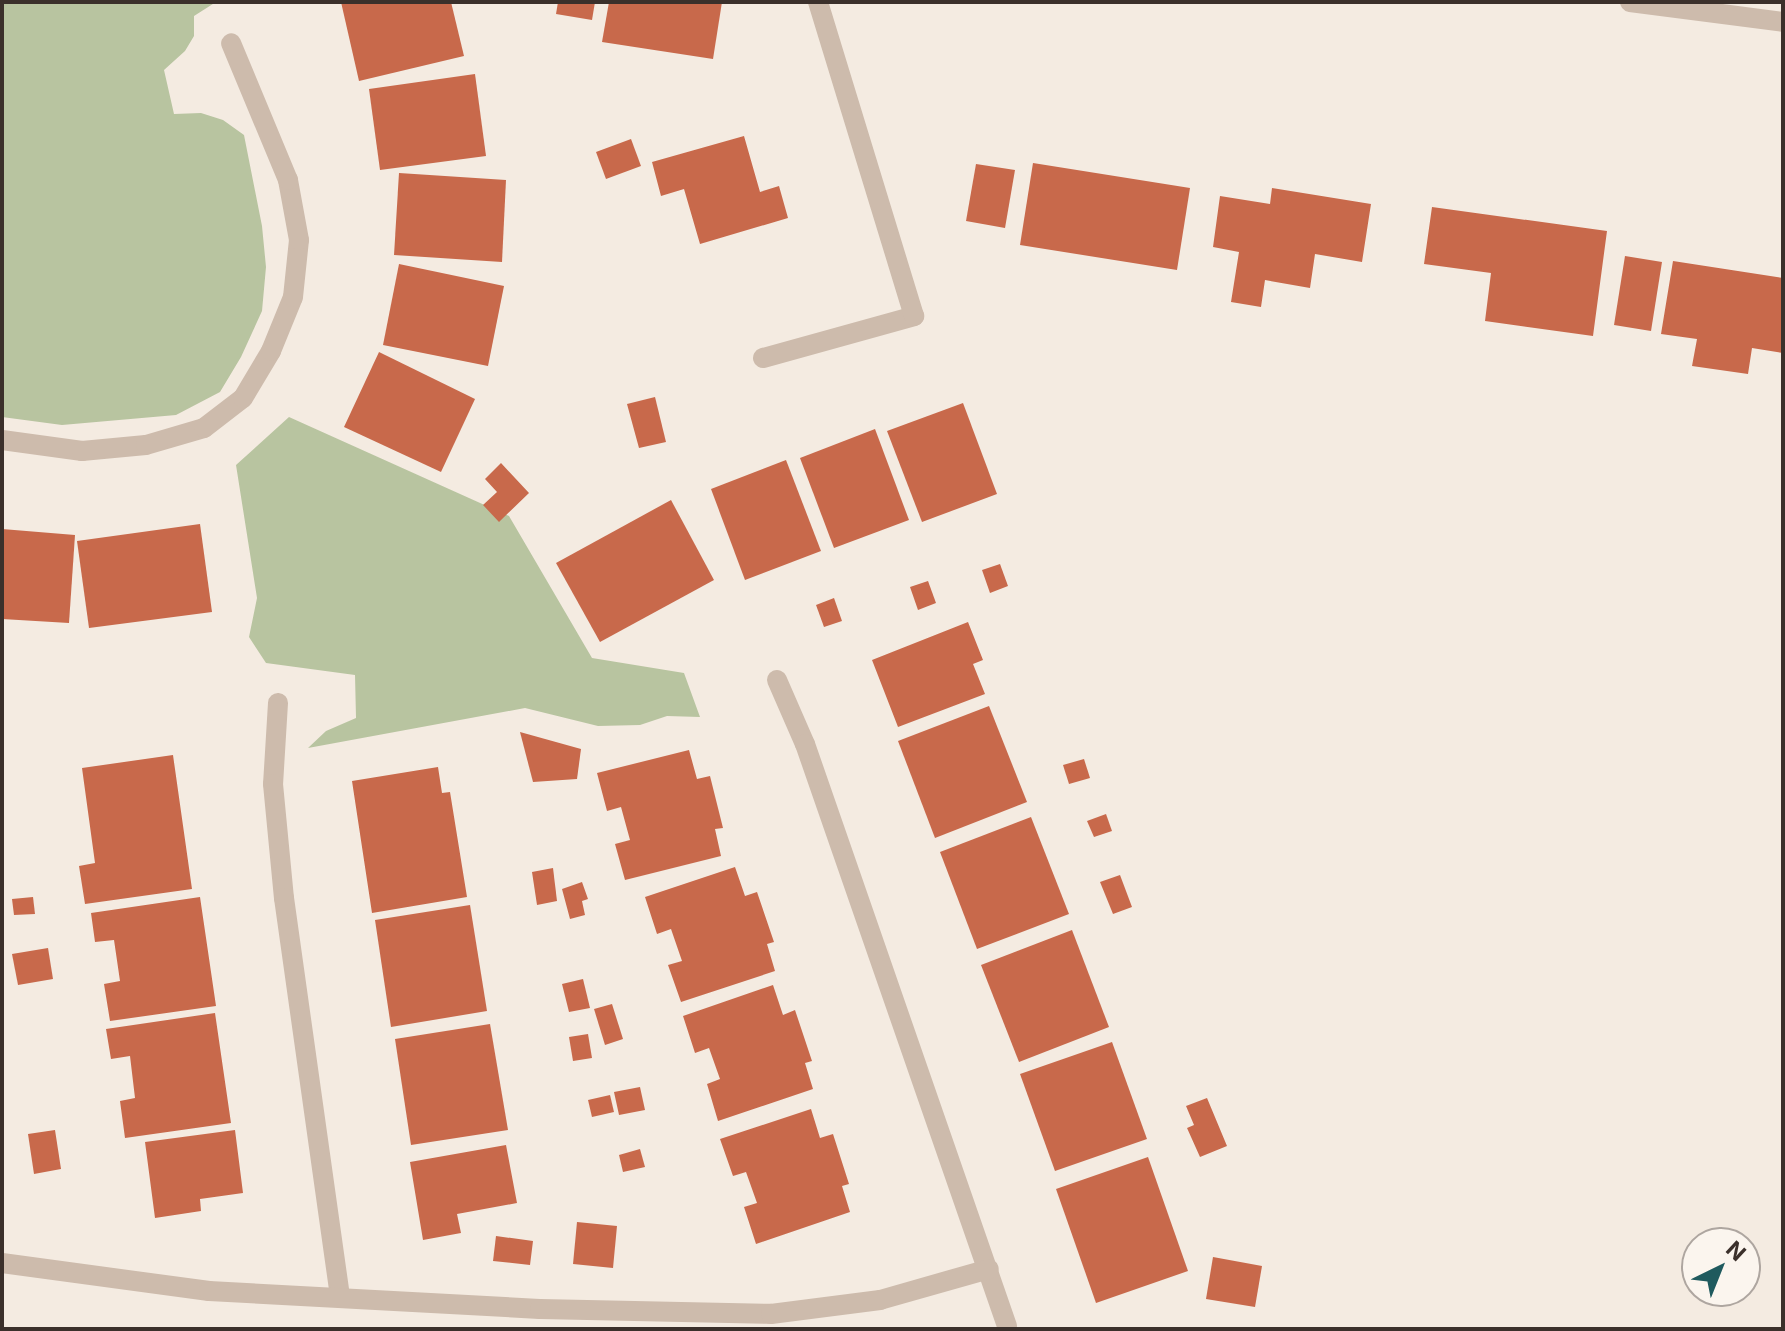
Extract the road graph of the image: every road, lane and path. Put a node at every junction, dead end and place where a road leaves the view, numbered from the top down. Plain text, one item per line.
1 (818, 2) edge
2 (1630, 2) edge
3 (1783, 22) edge
4 (231, 43) dead end
5 (763, 358) dead end
6 (2, 440) edge
7 (777, 680) dead end
8 (278, 703) dead end
9 (2, 1263) edge
10 (989, 1269) junction
11 (340, 1297) junction
12 (1007, 1326) dead end

1 - 5 street
2 - 3 street
4 - 6 street
7 - 10 street
8 - 11 street
9 - 11 street
10 - 11 street
10 - 12 street

